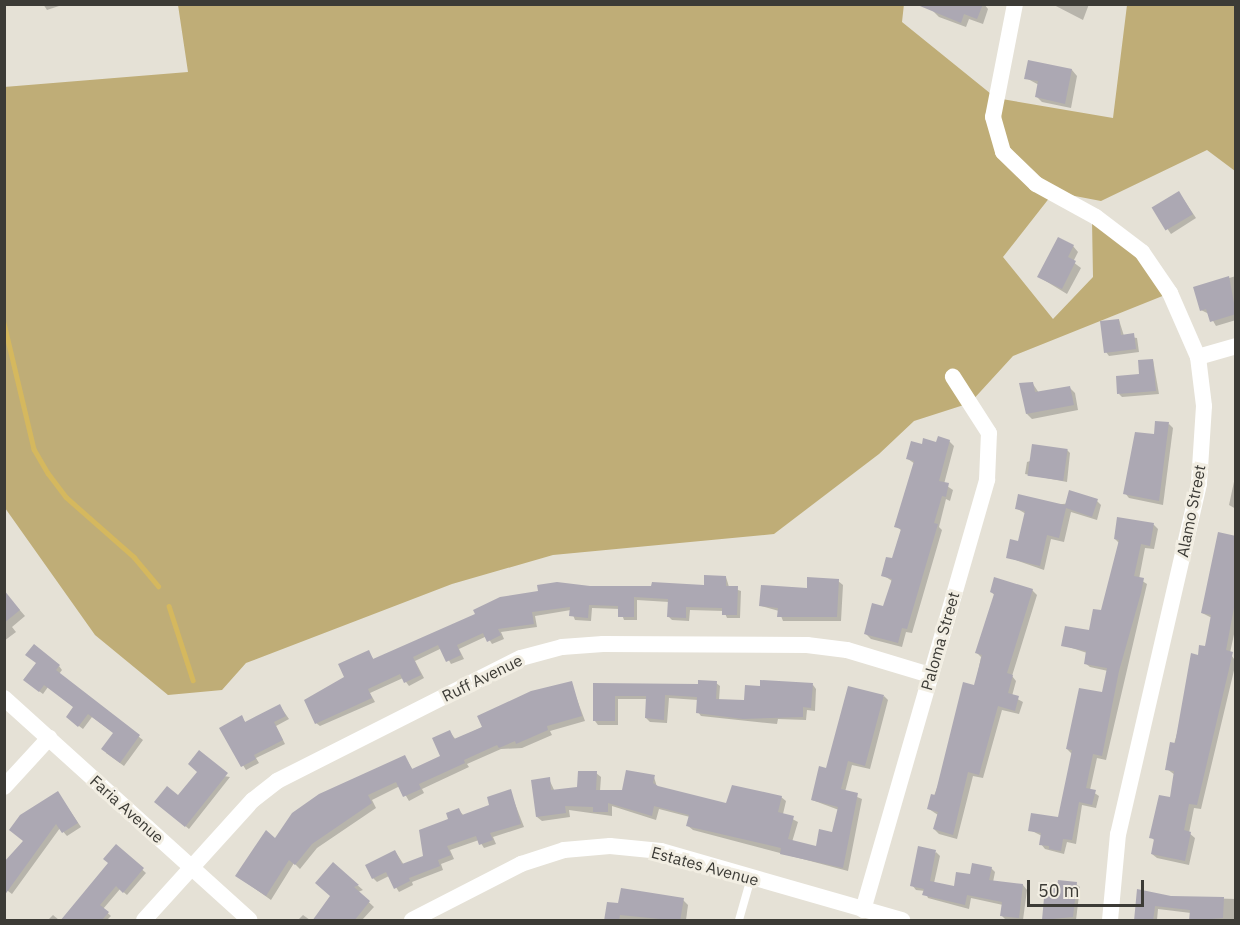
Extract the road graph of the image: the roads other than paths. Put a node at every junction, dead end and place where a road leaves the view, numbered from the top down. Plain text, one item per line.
1 (1015, 4) edge
2 (1236, 346) edge
3 (1198, 357) junction
4 (954, 377) dead end
5 (930, 675) junction
6 (4, 698) edge
7 (49, 738) junction
8 (4, 787) edge
9 (192, 867) junction
10 (751, 878) junction
11 (862, 915) edge
12 (144, 921) edge
13 (250, 921) edge
14 (412, 921) edge
15 (739, 921) edge
16 (902, 921) edge
17 (1110, 921) edge

1 - 3 street, Alamo Street
2 - 3 street
3 - 17 street, Alamo Street
4 - 5 street, Paloma Street
5 - 9 street, Ruff Avenue
5 - 11 street, Paloma Street
6 - 7 street, Faria Avenue
7 - 8 street
7 - 9 street, Faria Avenue
9 - 12 street, Ruff Avenue
9 - 13 street, Faria Avenue
10 - 11 street, Estates Avenue
10 - 14 street, Estates Avenue
10 - 15 lane
11 - 16 street, Estates Avenue

